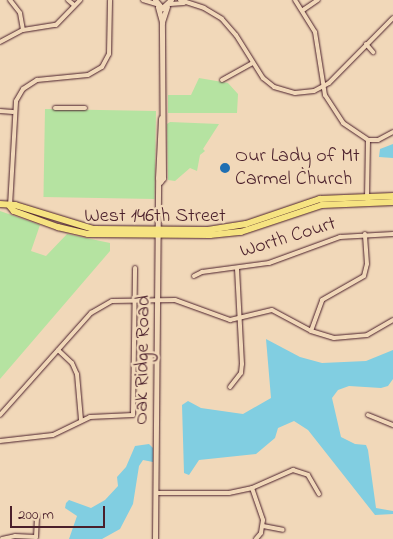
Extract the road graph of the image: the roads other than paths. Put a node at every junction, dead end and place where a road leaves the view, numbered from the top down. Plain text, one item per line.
1 (10, 0) edge
2 (68, 0) edge
3 (80, 0) edge
4 (110, 0) edge
5 (143, 0) edge
6 (180, 0) edge
7 (295, 0) edge
8 (318, 0) edge
9 (186, 2) junction
10 (156, 4) edge
11 (169, 4) edge
12 (74, 5) junction
13 (303, 10) junction
14 (393, 18) edge
15 (162, 22) junction
16 (24, 30) junction
17 (0, 42) edge
18 (366, 44) junction
19 (373, 52) dead end
20 (252, 63) junction
21 (222, 80) dead end
22 (322, 88) junction
23 (55, 108) dead end
24 (85, 108) dead end
25 (0, 112) edge
26 (13, 112) junction
27 (393, 132) edge
28 (368, 140) junction
29 (393, 196) edge
30 (367, 199) junction
31 (393, 202) edge
32 (0, 204) edge
33 (10, 206) junction
34 (160, 233) junction
35 (365, 234) junction
36 (393, 234) edge
37 (135, 268) dead end
38 (237, 269) junction
39 (194, 276) dead end
40 (159, 299) junction
41 (137, 300) junction
42 (238, 319) junction
43 (393, 320) edge
44 (312, 331) junction
45 (58, 350) junction
46 (230, 387) dead end
47 (0, 415) edge
48 (368, 416) dead end
49 (81, 420) junction
50 (393, 425) edge
51 (0, 441) edge
52 (252, 488) junction
53 (156, 493) junction
54 (319, 494) dead end
55 (37, 516) dead end
56 (263, 526) junction
57 (283, 530) dead end
58 (36, 538) edge
59 (2, 539) edge
60 (155, 539) edge
61 (256, 539) edge

1 - 16 street
2 - 12 street
3 - 12 street
4 - 26 street
5 - 10 street
6 - 9 street
7 - 13 street
8 - 13 street
9 - 11 street
9 - 20 street
10 - 11 street
10 - 15 street, Oak Ridge Road
11 - 15 street, Oak Ridge Road
12 - 16 street
13 - 22 street
14 - 18 street
15 - 34 street, Oak Ridge Road
16 - 17 street
18 - 19 street
18 - 22 street
20 - 21 street
20 - 22 street
22 - 28 street
23 - 24 street
25 - 26 street
26 - 33 street
27 - 28 street
28 - 30 street
29 - 30 main road, West 146th Street
30 - 31 main road, West 146th Street
30 - 34 main road, West 146th Street
32 - 33 main road, West 146th Street
33 - 34 main road, West 146th Street
34 - 40 street, Oak Ridge Road
35 - 36 street, Worth Court
35 - 38 street, Worth Court
35 - 44 street
37 - 41 street
38 - 39 street, Worth Court
38 - 42 street
40 - 41 street
40 - 42 street
40 - 53 street, Oak Ridge Road
41 - 45 street
41 - 49 street
42 - 44 street
42 - 46 street
43 - 44 street
45 - 47 street
45 - 49 street
48 - 50 street
49 - 51 street
52 - 53 street
52 - 54 street
52 - 56 street
53 - 60 street, Oak Ridge Road
55 - 58 street
56 - 57 street
56 - 61 street
58 - 59 street

